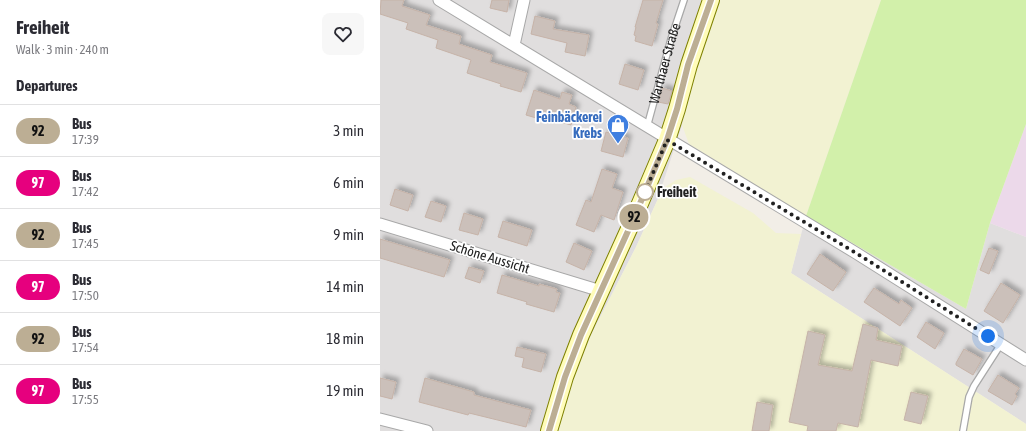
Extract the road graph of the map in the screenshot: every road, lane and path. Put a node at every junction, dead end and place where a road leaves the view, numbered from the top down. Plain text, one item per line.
1 (440, 0) edge
2 (524, 0) edge
3 (684, 0) edge
4 (710, 0) edge
5 (514, 45) junction
6 (647, 127) junction
7 (667, 140) junction
8 (380, 224) edge
9 (601, 291) junction
10 (1001, 344) junction
11 (1026, 360) edge
12 (380, 419) edge
13 (427, 431) edge
14 (549, 431) edge
15 (963, 431) edge

1 - 5 street
2 - 5 street
3 - 6 lane, Warthaer Straße
4 - 7 street, Warthaer Straße
5 - 6 street
6 - 7 street
7 - 9 street, Warthaer Straße
7 - 10 street
8 - 9 street, Schöne Aussicht
9 - 14 street, Warthaer Straße
10 - 11 street
10 - 15 lane
12 - 13 street

